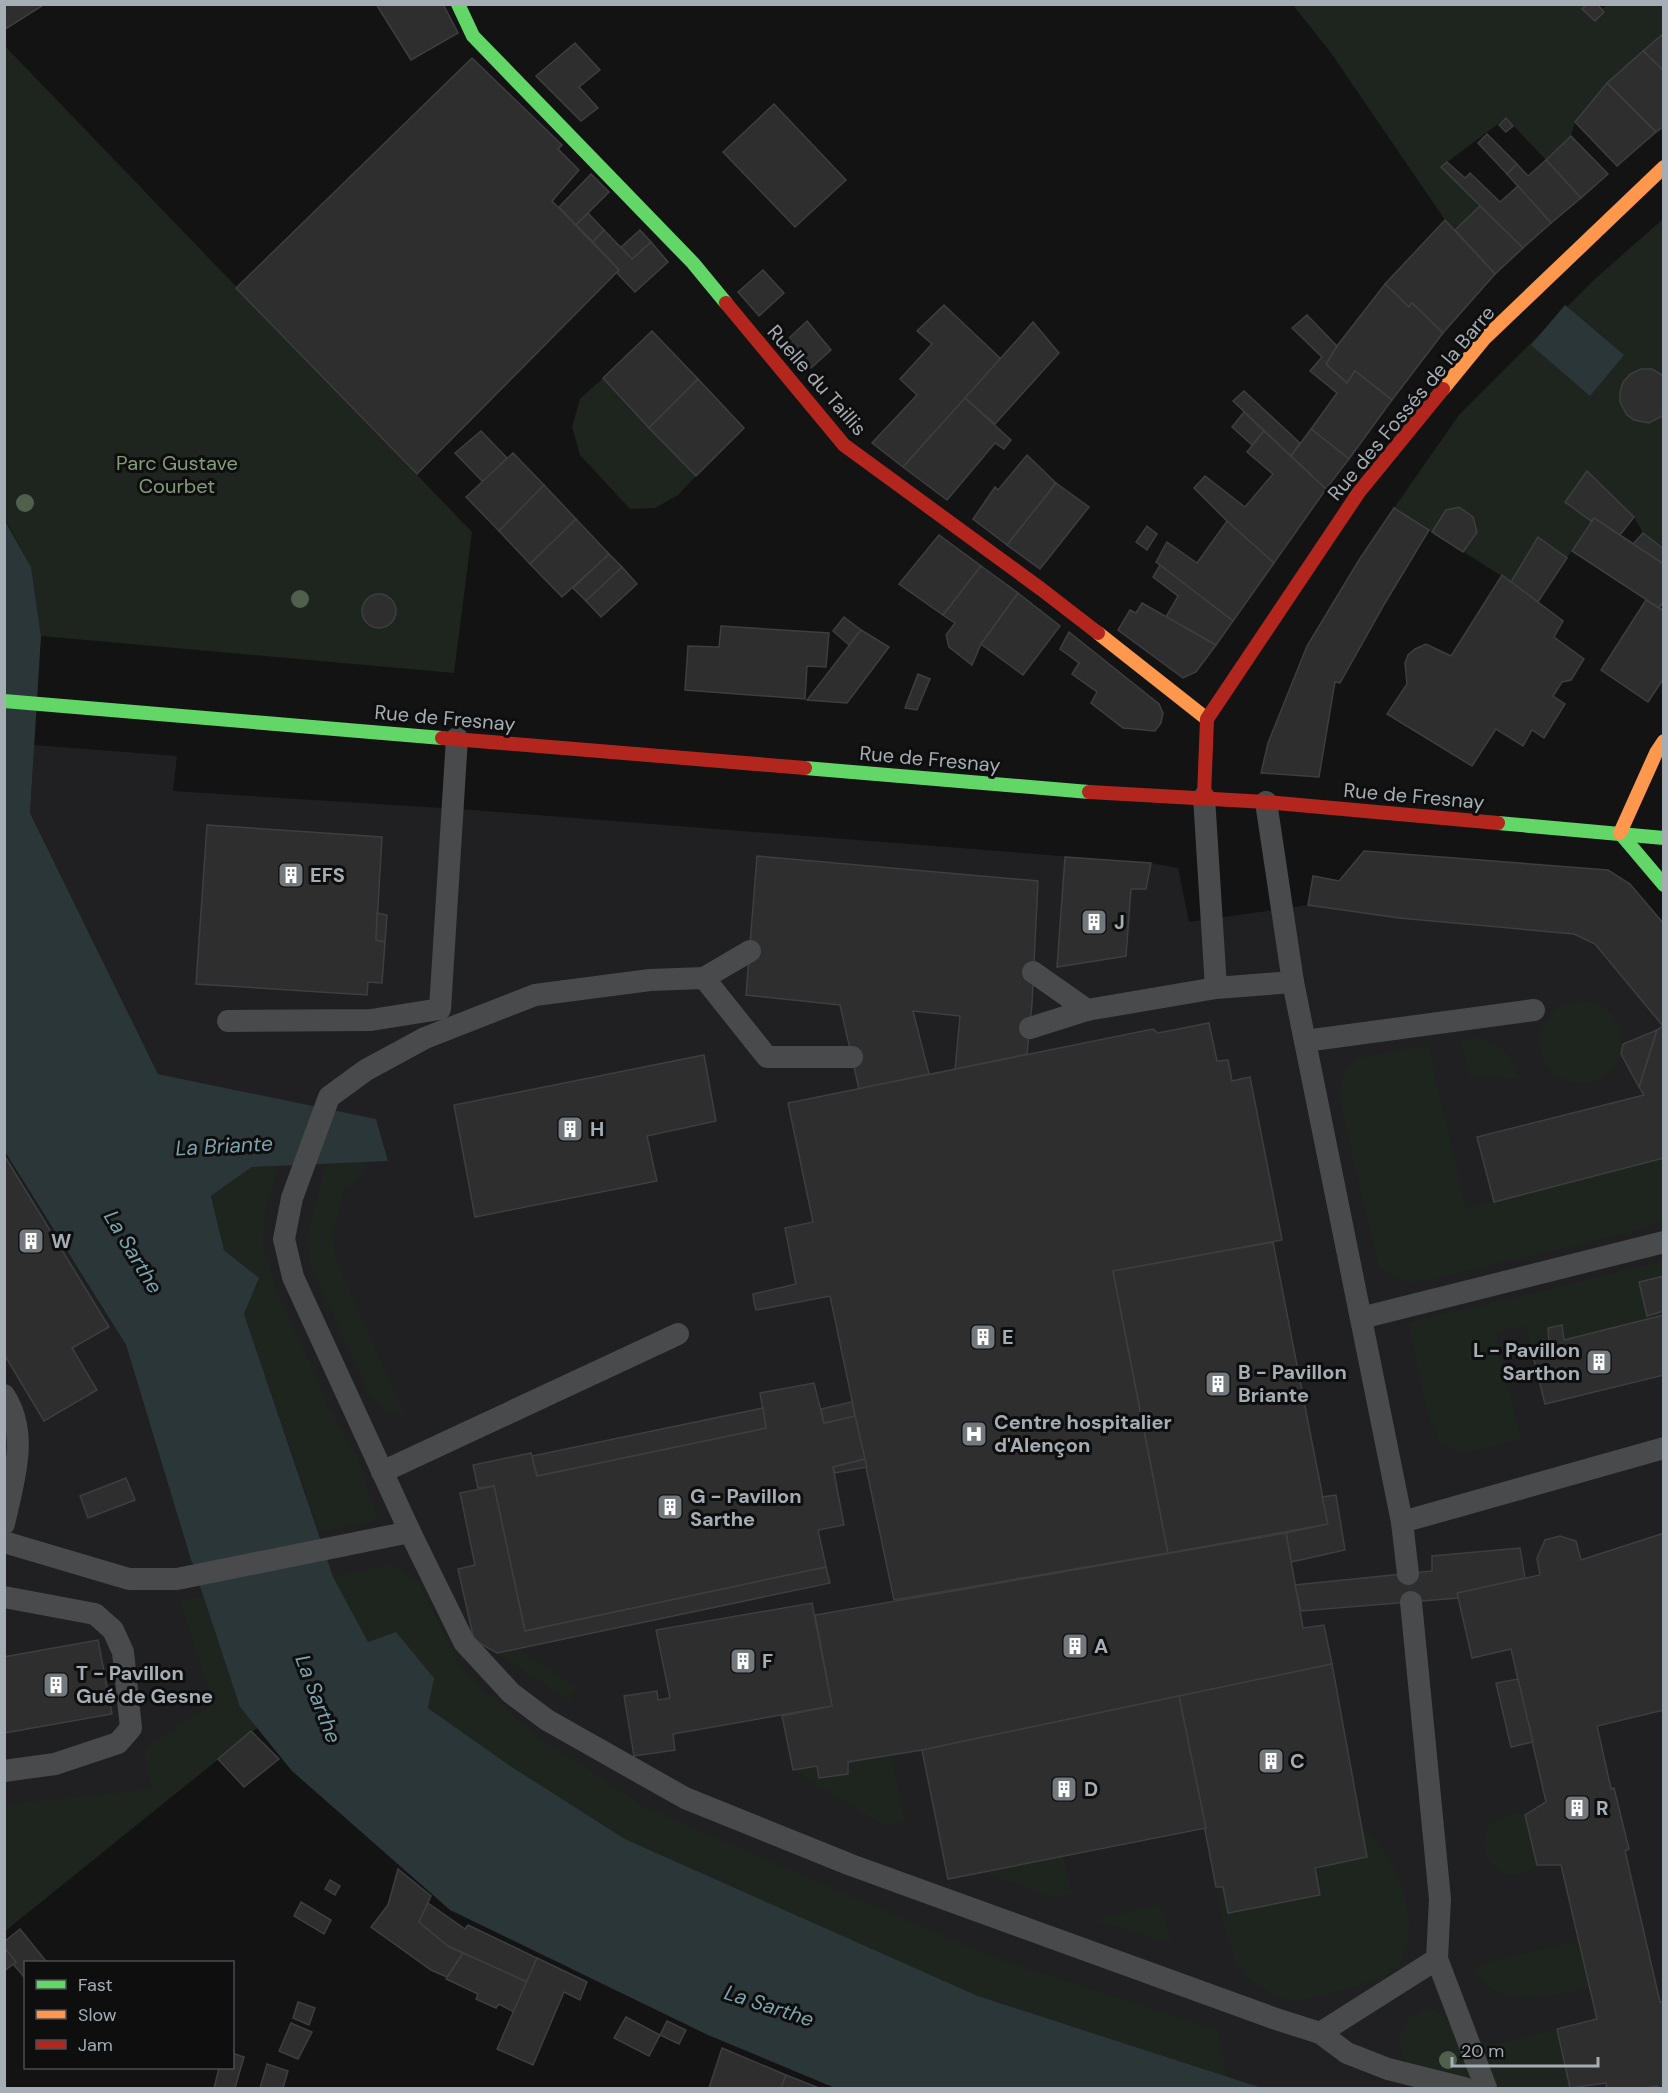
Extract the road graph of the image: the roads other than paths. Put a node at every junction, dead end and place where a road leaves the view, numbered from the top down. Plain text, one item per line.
1 (458, 4) edge
2 (1664, 167) edge
3 (4, 701) edge
4 (1207, 719) junction
5 (457, 738) junction
6 (1664, 741) edge
7 (1204, 797) junction
8 (1266, 802) junction
9 (1620, 833) junction
10 (1664, 838) edge
11 (1664, 885) edge
12 (750, 951) dead end
13 (1033, 972) dead end
14 (704, 978) junction
15 (1293, 982) junction
16 (1216, 988) junction
17 (1087, 1010) junction
18 (1534, 1010) dead end
19 (228, 1022) dead end
20 (1030, 1028) dead end
21 (1305, 1041) junction
22 (852, 1057) dead end
23 (1664, 1242) edge
24 (1361, 1318) junction
25 (678, 1334) dead end
26 (4, 1395) edge
27 (1664, 1448) edge
28 (381, 1472) junction
29 (1402, 1522) junction
30 (4, 1524) edge
31 (410, 1532) junction
32 (4, 1542) edge
33 (1408, 1574) dead end
34 (4, 1597) edge
35 (1411, 1602) dead end
36 (4, 1771) edge
37 (1437, 1959) junction
38 (1320, 2033) junction
39 (1464, 2088) edge
40 (1485, 2088) edge

1 - 4 street, Ruelle du Taillis
2 - 4 street, Rue des Fossés de la Barre
3 - 5 street, Rue de Fresnay
4 - 7 street
5 - 7 street, Rue de Fresnay
5 - 19 lane
6 - 9 street
7 - 8 street, Rue de Fresnay
7 - 16 lane
8 - 9 street, Rue de Fresnay
8 - 15 lane
9 - 10 street, Rue de Fresnay
9 - 11 street
12 - 14 lane
13 - 17 lane
14 - 22 lane
14 - 28 lane
15 - 16 lane
15 - 21 lane
16 - 17 lane
17 - 20 lane
18 - 21 lane
21 - 24 lane
23 - 24 lane
24 - 29 lane
25 - 28 lane
26 - 30 lane
27 - 29 lane
28 - 31 lane
29 - 33 lane
31 - 32 lane
31 - 38 lane
34 - 36 lane
35 - 37 lane
37 - 38 lane
37 - 40 lane
38 - 39 lane

